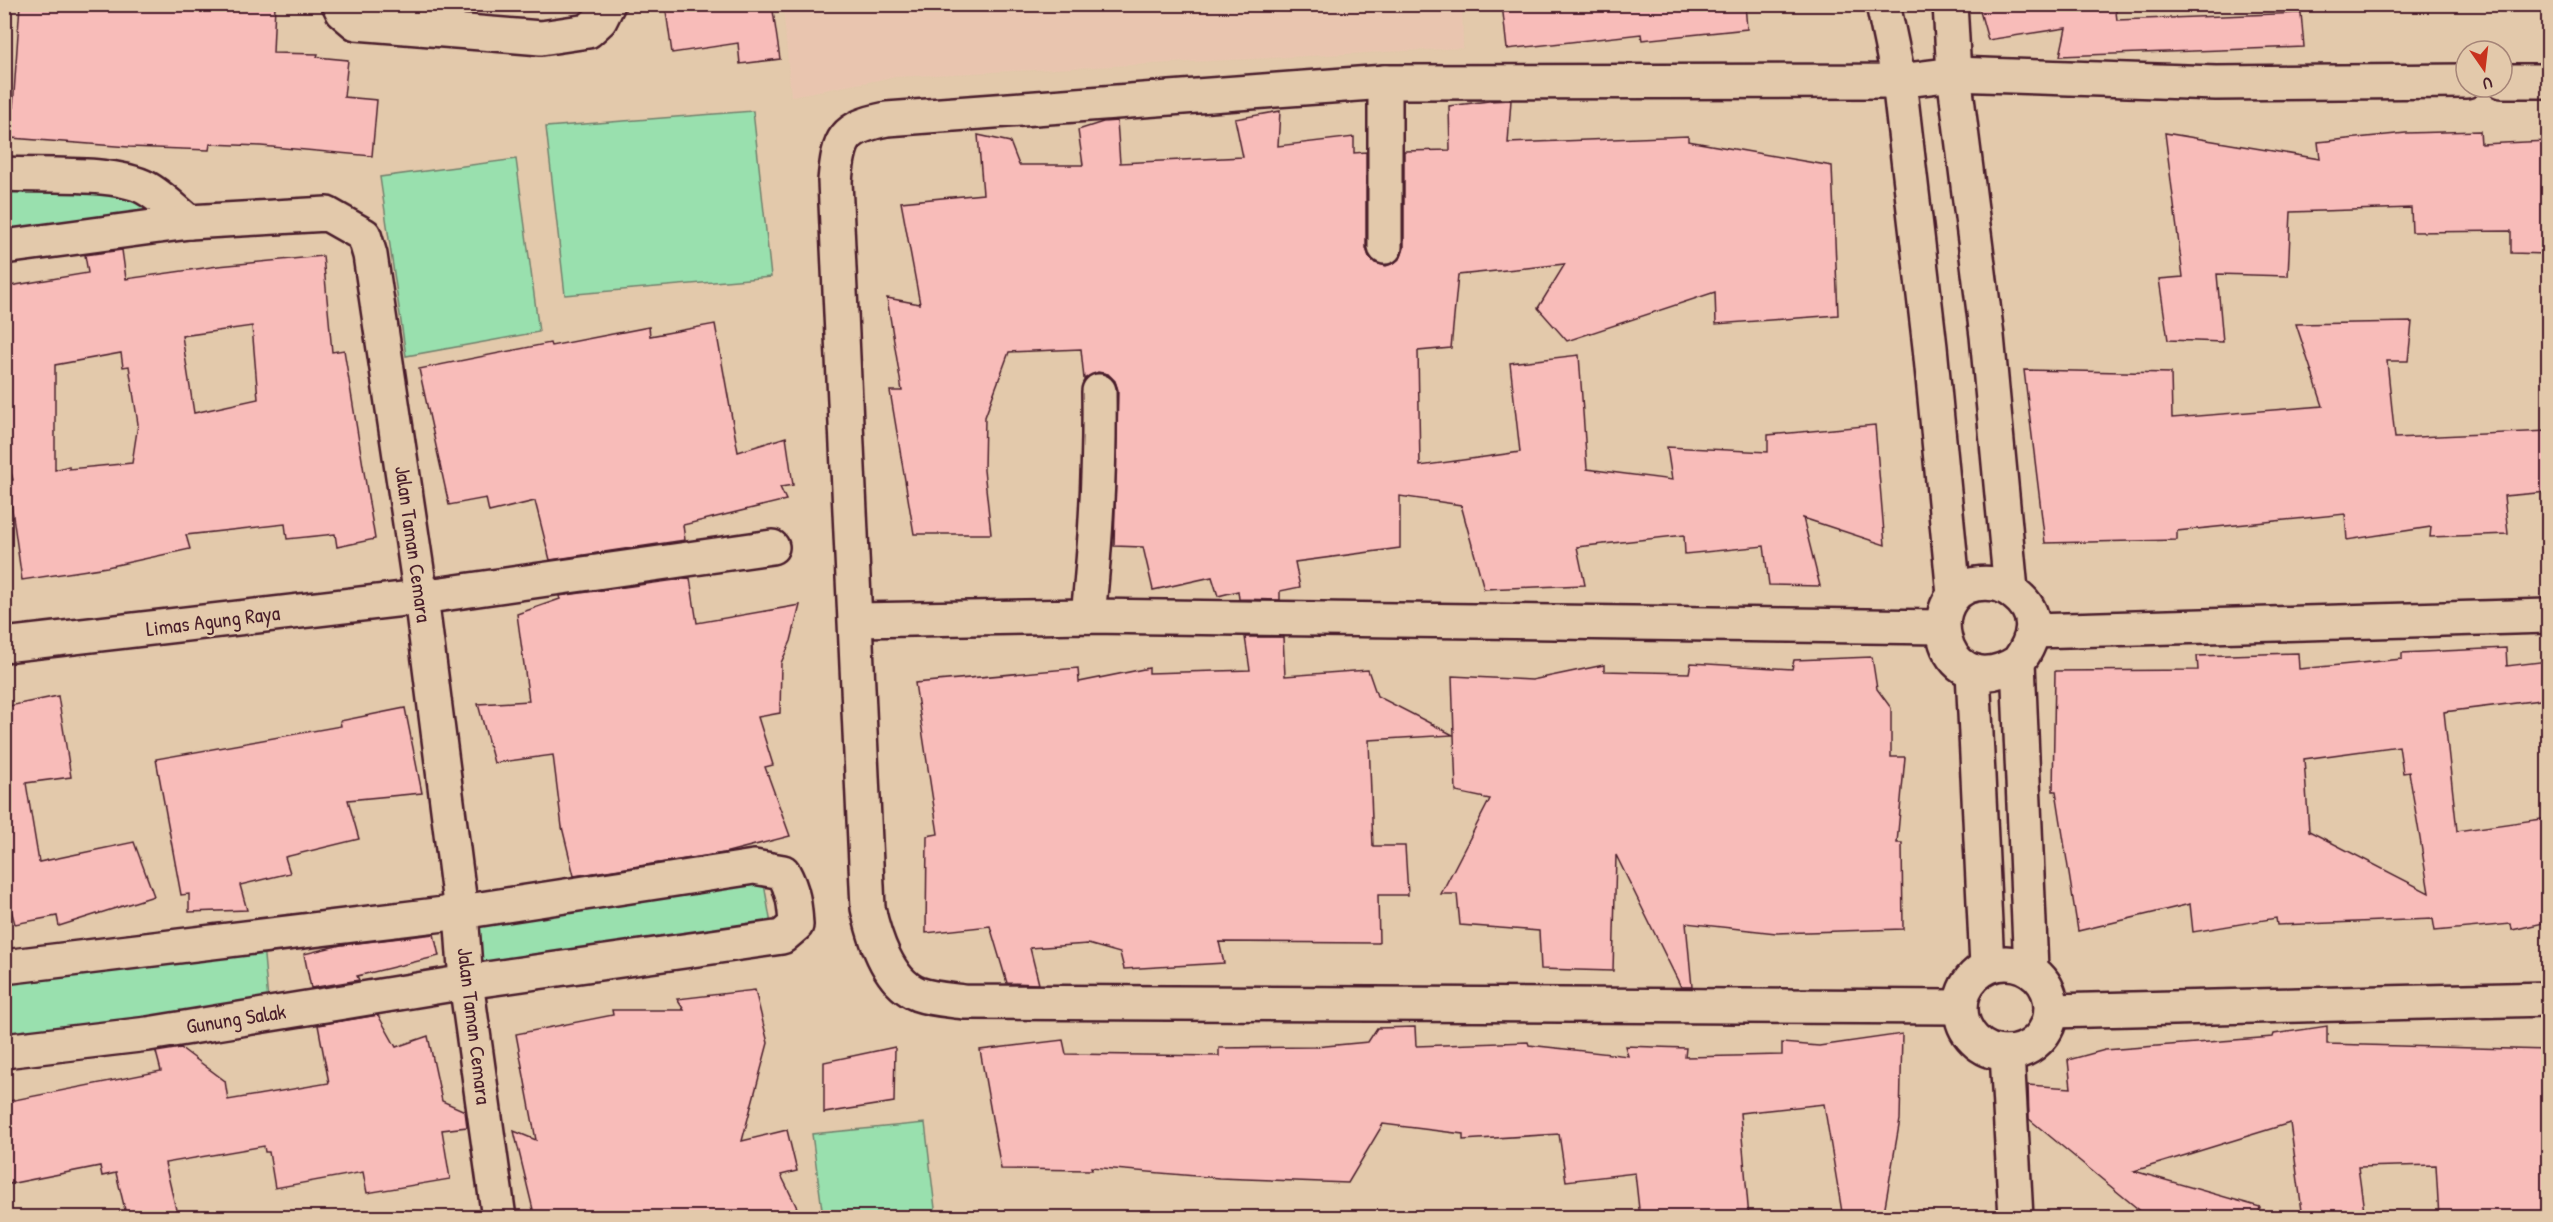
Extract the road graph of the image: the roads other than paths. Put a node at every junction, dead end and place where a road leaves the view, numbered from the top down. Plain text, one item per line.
1 (339, 4) edge
2 (608, 4) edge
3 (1883, 4) edge
4 (1950, 4) edge
5 (1954, 74) junction
6 (1899, 81) junction
7 (2454, 81) edge
8 (2514, 81) edge
9 (2548, 81) edge
10 (1385, 82) junction
11 (4, 174) edge
12 (189, 222) junction
13 (4, 247) edge
14 (1386, 247) dead end
15 (1099, 391) dead end
16 (772, 547) dead end
17 (2011, 590) junction
18 (1954, 595) junction
19 (421, 597) junction
20 (1088, 616) junction
21 (2548, 616) edge
22 (857, 620) junction
23 (1942, 627) junction
24 (2033, 631) junction
25 (4, 645) edge
26 (2018, 662) junction
27 (1973, 671) junction
28 (461, 912) junction
29 (1987, 966) junction
30 (4, 967) edge
31 (2031, 970) junction
32 (466, 982) junction
33 (2548, 999) edge
34 (1960, 1007) junction
35 (2051, 1011) junction
36 (4, 1051) edge
37 (2007, 1053) junction
38 (499, 1218) edge
39 (2016, 1218) edge

1 - 2 street
3 - 6 street
4 - 5 street
5 - 6 street
5 - 7 street
5 - 17 street
6 - 10 street
6 - 18 street
8 - 9 street
10 - 14 street
10 - 22 street
11 - 12 street
12 - 13 street, Jalan Taman Cemara
12 - 19 street, Jalan Taman Cemara
15 - 20 street
16 - 19 street, Limas Agung Raya
17 - 18 street
17 - 24 street
18 - 23 street
19 - 25 street, Limas Agung Raya
19 - 28 street, Jalan Taman Cemara
20 - 22 street
20 - 23 street
21 - 24 street
22 - 34 street
23 - 27 street
24 - 26 street
26 - 27 street
26 - 31 street
27 - 29 street
28 - 30 street
28 - 32 street, Jalan Taman Cemara
28 - 32 street, Gunung Salak
29 - 31 street
29 - 34 street
31 - 35 street
32 - 36 street, Gunung Salak
32 - 38 street, Jalan Taman Cemara
33 - 35 street
34 - 37 street
35 - 37 street
37 - 39 street

